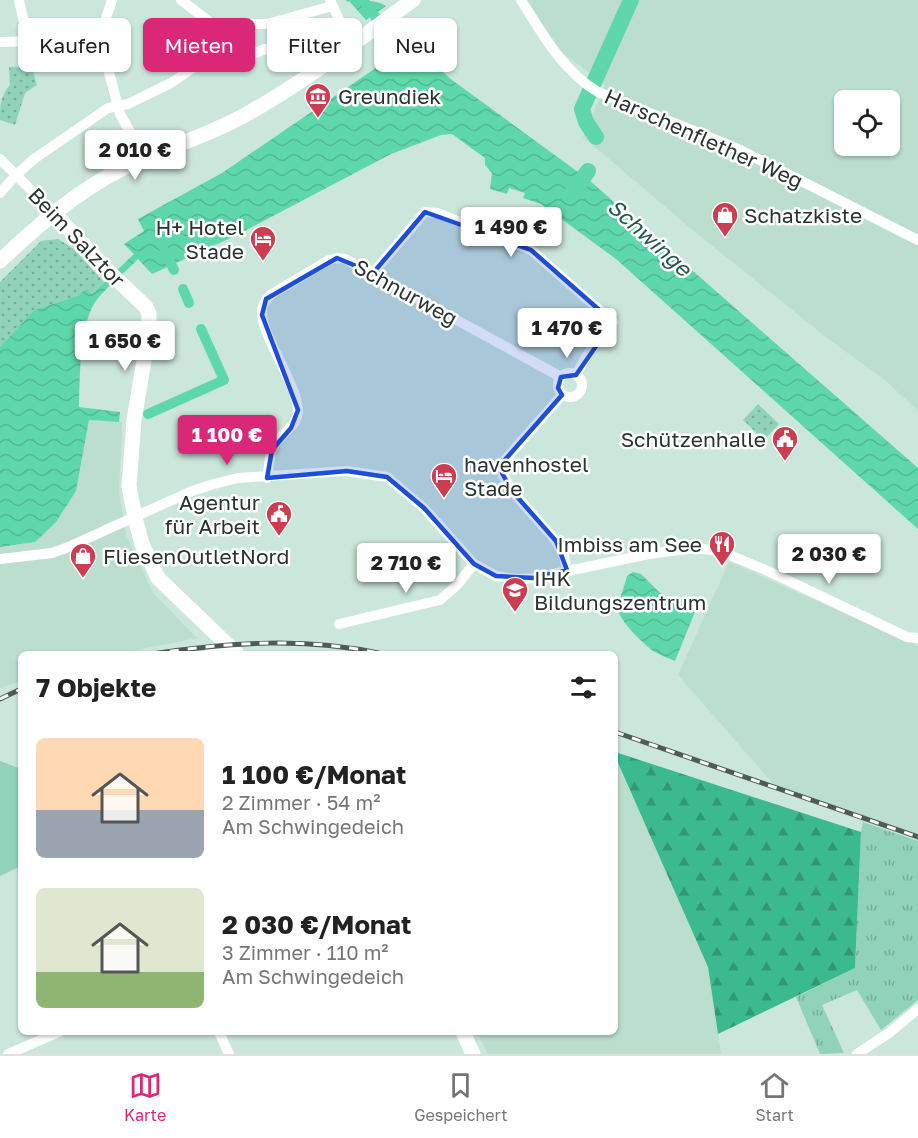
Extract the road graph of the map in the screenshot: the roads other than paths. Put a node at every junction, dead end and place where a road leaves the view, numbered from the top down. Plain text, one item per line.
1 (19, 0) edge
2 (112, 0) edge
3 (181, 0) edge
4 (413, 0) edge
5 (521, 0) edge
6 (331, 3) edge
7 (23, 18) edge
8 (106, 18) edge
9 (204, 18) edge
10 (338, 18) edge
11 (255, 24) edge
12 (362, 36) edge
13 (18, 41) edge
14 (0, 42) edge
15 (265, 49) dead end
16 (255, 53) edge
17 (110, 72) edge
18 (187, 72) edge
19 (311, 72) edge
20 (117, 106) junction
21 (0, 159) edge
22 (145, 159) junction
23 (16, 175) junction
24 (0, 194) edge
25 (52, 212) junction
26 (918, 240) edge
27 (0, 261) edge
28 (373, 273) junction
29 (576, 375) junction
30 (561, 377) junction
31 (562, 395) junction
32 (267, 477) junction
33 (135, 518) junction
34 (0, 559) edge
35 (474, 564) junction
36 (567, 570) junction
37 (339, 624) dead end
38 (918, 638) edge
39 (234, 651) edge
40 (918, 1009) edge
41 (52, 1035) edge
42 (220, 1035) edge
43 (464, 1035) edge
44 (8, 1054) edge
45 (229, 1054) edge
46 (473, 1054) edge
47 (857, 1054) edge

1 - 7 street
2 - 8 street
3 - 9 street
4 - 12 main road
5 - 26 street, Harschenflether Weg
6 - 10 street
6 - 11 street
13 - 14 street
15 - 16 street
17 - 20 street
18 - 20 street
19 - 22 main road
20 - 22 street
20 - 23 street
21 - 23 street, Beim Salztor
22 - 25 main road
23 - 24 street
23 - 25 street, Beim Salztor
25 - 27 main road
25 - 33 main road, Beim Salztor
28 - 29 street
28 - 30 street, Schnurweg
28 - 32 street, Schnurweg
29 - 30 street
29 - 31 street
30 - 31 street
31 - 36 street
32 - 33 street
32 - 35 street
33 - 34 street
33 - 39 main road
35 - 36 street
35 - 37 street
36 - 38 street
40 - 47 street
41 - 44 street
42 - 45 street
43 - 46 main road

